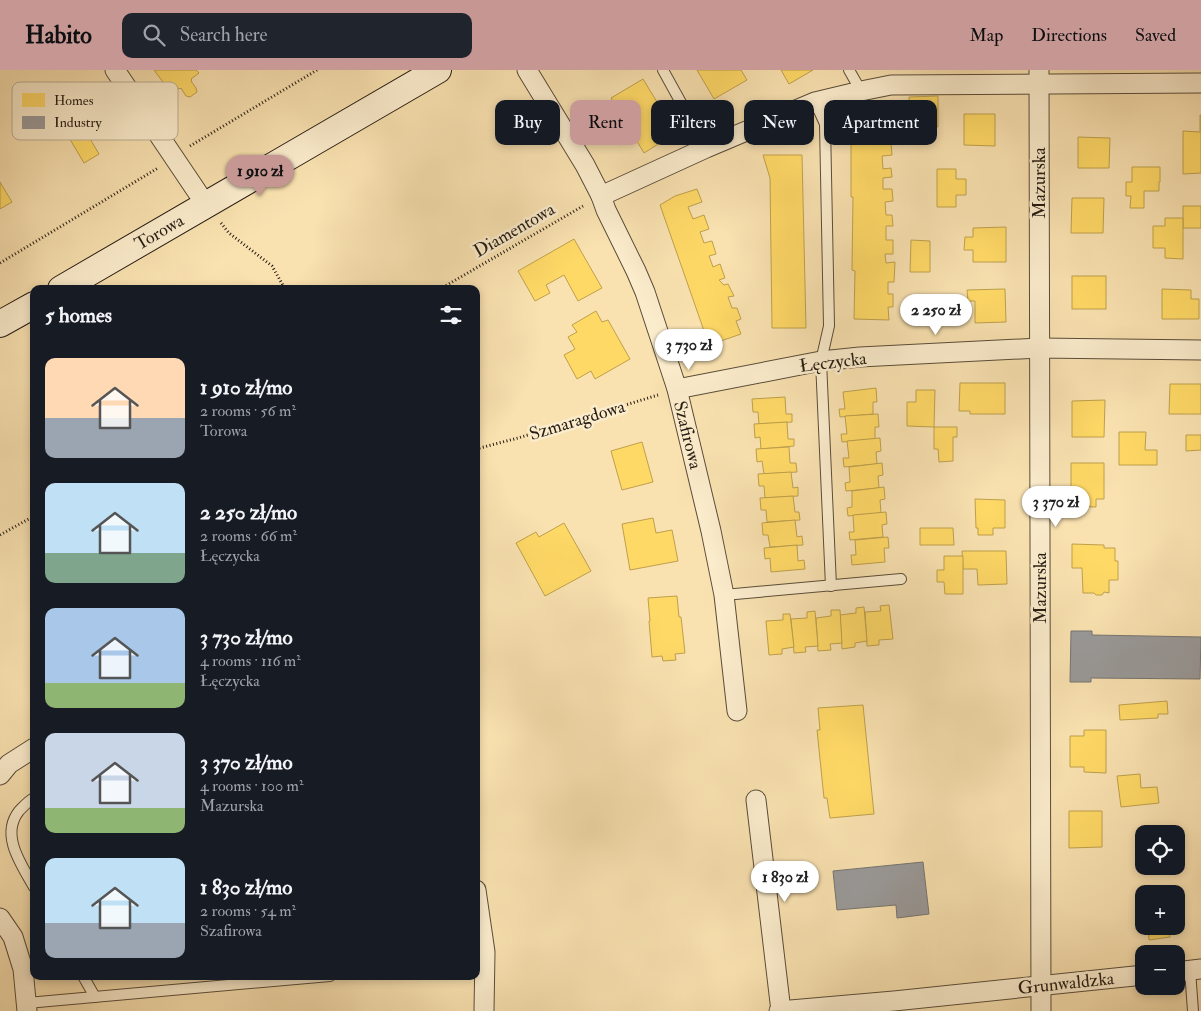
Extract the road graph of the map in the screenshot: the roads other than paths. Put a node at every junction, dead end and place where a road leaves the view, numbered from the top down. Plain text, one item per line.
1 (115, 70) edge
2 (438, 70) edge
3 (527, 70) edge
4 (663, 70) edge
5 (849, 70) edge
6 (1039, 77) edge
7 (123, 82) edge
8 (1201, 83) edge
9 (861, 91) junction
10 (815, 102) junction
11 (162, 140) edge
12 (706, 148) junction
13 (601, 196) junction
14 (206, 205) junction
15 (68, 285) edge
16 (30, 306) edge
17 (0, 324) edge
18 (1039, 348) junction
19 (1201, 350) edge
20 (821, 361) junction
21 (677, 389) junction
22 (901, 579) dead end
23 (832, 586) junction
24 (724, 595) junction
25 (737, 711) dead end
26 (30, 751) edge
27 (0, 774) edge
28 (30, 800) edge
29 (756, 800) dead end
30 (30, 880) edge
31 (0, 918) edge
32 (480, 918) edge
33 (1189, 970) edge
34 (1135, 976) edge
35 (85, 980) edge
36 (254, 980) edge
37 (1041, 986) junction
38 (95, 997) junction
39 (27, 1007) edge
40 (484, 1011) edge
41 (780, 1011) edge
42 (1041, 1011) edge
43 (1193, 1011) edge

1 - 7 street
2 - 14 street, Torowa
3 - 13 street, Szafirowa
4 - 12 lane
5 - 9 lane
6 - 8 street
6 - 9 street
6 - 18 street, Mazurska
9 - 10 street
10 - 12 street
10 - 20 lane
11 - 14 street
12 - 13 street
13 - 21 street, Szafirowa
14 - 15 street, Torowa
16 - 17 street
18 - 19 street, Łęczycka
18 - 20 street, Łęczycka
18 - 37 street, Mazurska
20 - 21 street, Łęczycka
20 - 23 lane
21 - 24 street, Szafirowa
22 - 23 lane
23 - 24 lane
24 - 25 street, Szafirowa
26 - 27 street
28 - 30 lane
29 - 41 street
31 - 39 street
32 - 40 street
33 - 43 lane
34 - 37 street, Grunwaldzka
35 - 38 lane
36 - 38 lane
37 - 41 street, Grunwaldzka
37 - 42 street, Mazurska
38 - 39 lane

